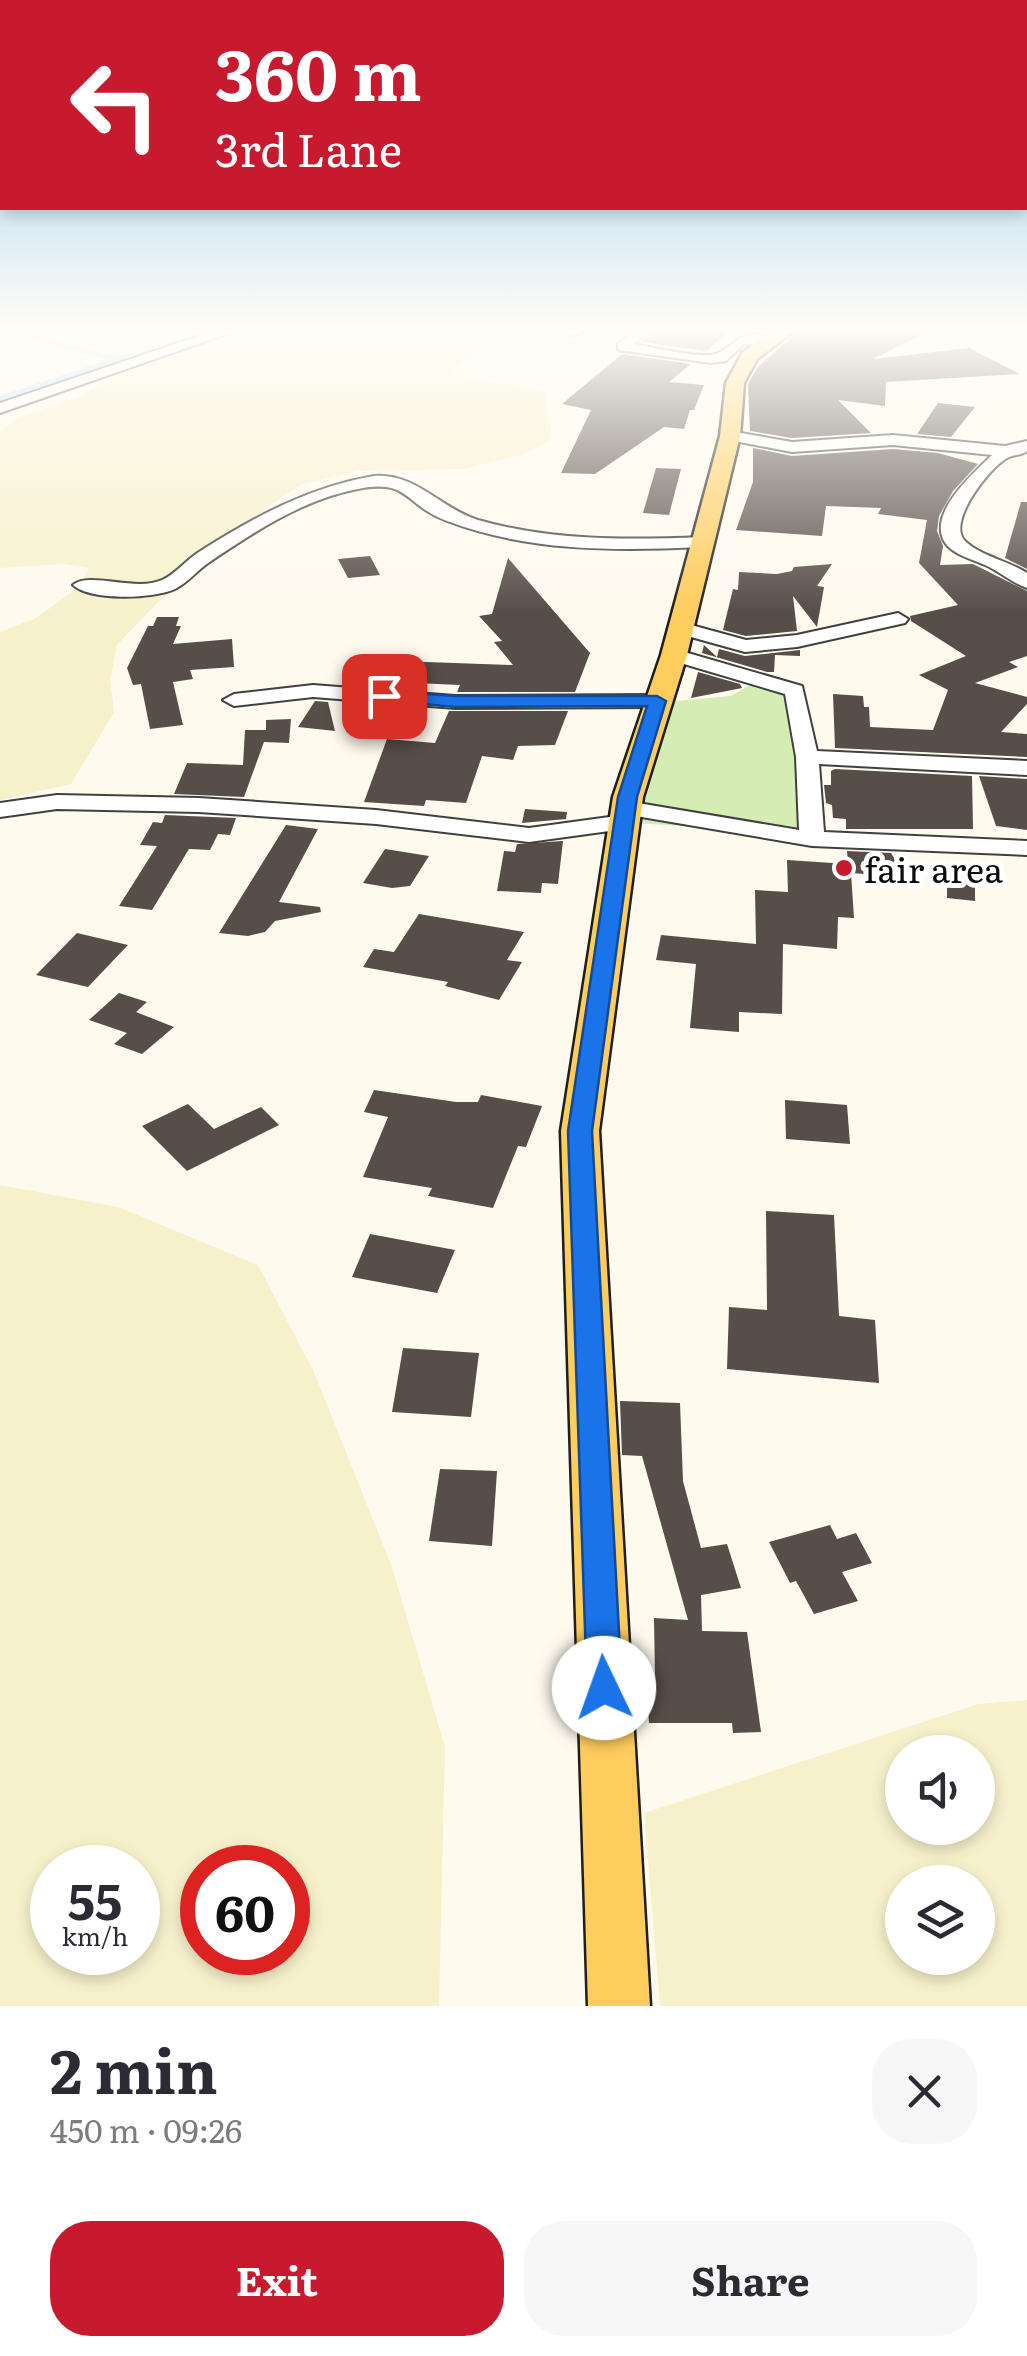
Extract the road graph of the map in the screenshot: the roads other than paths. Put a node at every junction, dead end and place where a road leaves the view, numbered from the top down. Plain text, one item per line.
1 (731, 425) edge
2 (730, 436) junction
3 (1027, 446) edge
4 (1005, 450) junction
5 (1027, 454) edge
6 (702, 542) junction
7 (1027, 582) edge
8 (82, 585) dead end
9 (898, 620) dead end
10 (677, 642) junction
11 (234, 700) dead end
12 (657, 701) junction
13 (807, 758) junction
14 (1027, 768) edge
15 (0, 810) edge
16 (625, 815) junction
17 (812, 839) junction
18 (1027, 848) edge
19 (618, 2006) edge

1 - 2 main road
2 - 4 street
2 - 6 main road
3 - 4 street
4 - 5 street
4 - 7 street
6 - 8 street
6 - 10 main road
9 - 10 street
10 - 12 main road
10 - 13 street
11 - 12 street
12 - 16 main road
13 - 14 street
13 - 17 street
15 - 16 street
16 - 17 street
16 - 19 main road
17 - 18 street

